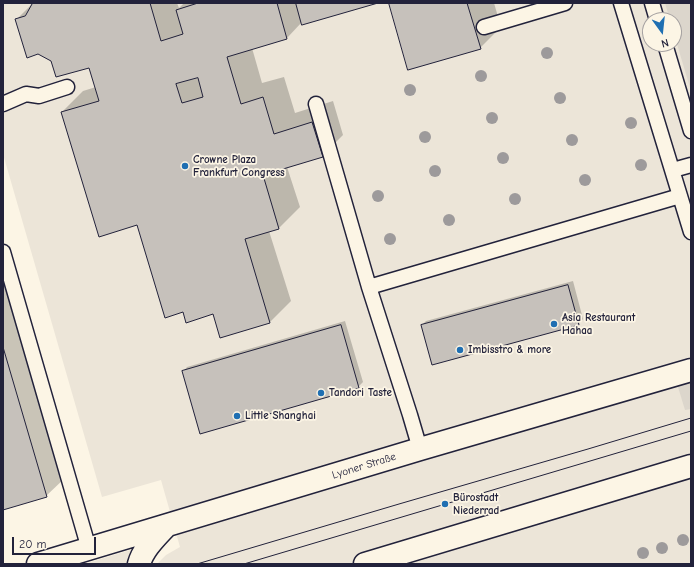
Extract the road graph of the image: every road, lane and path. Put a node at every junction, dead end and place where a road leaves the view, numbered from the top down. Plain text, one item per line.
1 (565, 3) edge
2 (621, 3) edge
3 (546, 6) edge
4 (484, 27) dead end
5 (667, 52) edge
6 (67, 87) dead end
7 (3, 104) edge
8 (316, 104) dead end
9 (691, 131) edge
10 (691, 165) edge
11 (673, 170) junction
12 (680, 196) junction
13 (691, 232) edge
14 (3, 252) edge
15 (369, 287) junction
16 (691, 370) edge
17 (420, 449) junction
18 (691, 466) edge
19 (166, 526) junction
20 (89, 549) junction
21 (38, 564) edge
22 (139, 564) edge
23 (365, 564) edge

1 - 3 lane
2 - 11 lane
3 - 4 lane
5 - 9 lane
6 - 7 lane
8 - 15 lane
10 - 11 lane
11 - 12 lane
12 - 13 lane
12 - 15 lane
14 - 20 lane
15 - 17 lane
16 - 17 main road, Lyoner Straße
17 - 19 main road, Lyoner Straße
18 - 23 main road
19 - 20 main road, Lyoner Straße
19 - 22 main road
20 - 21 main road, Lyoner Straße

